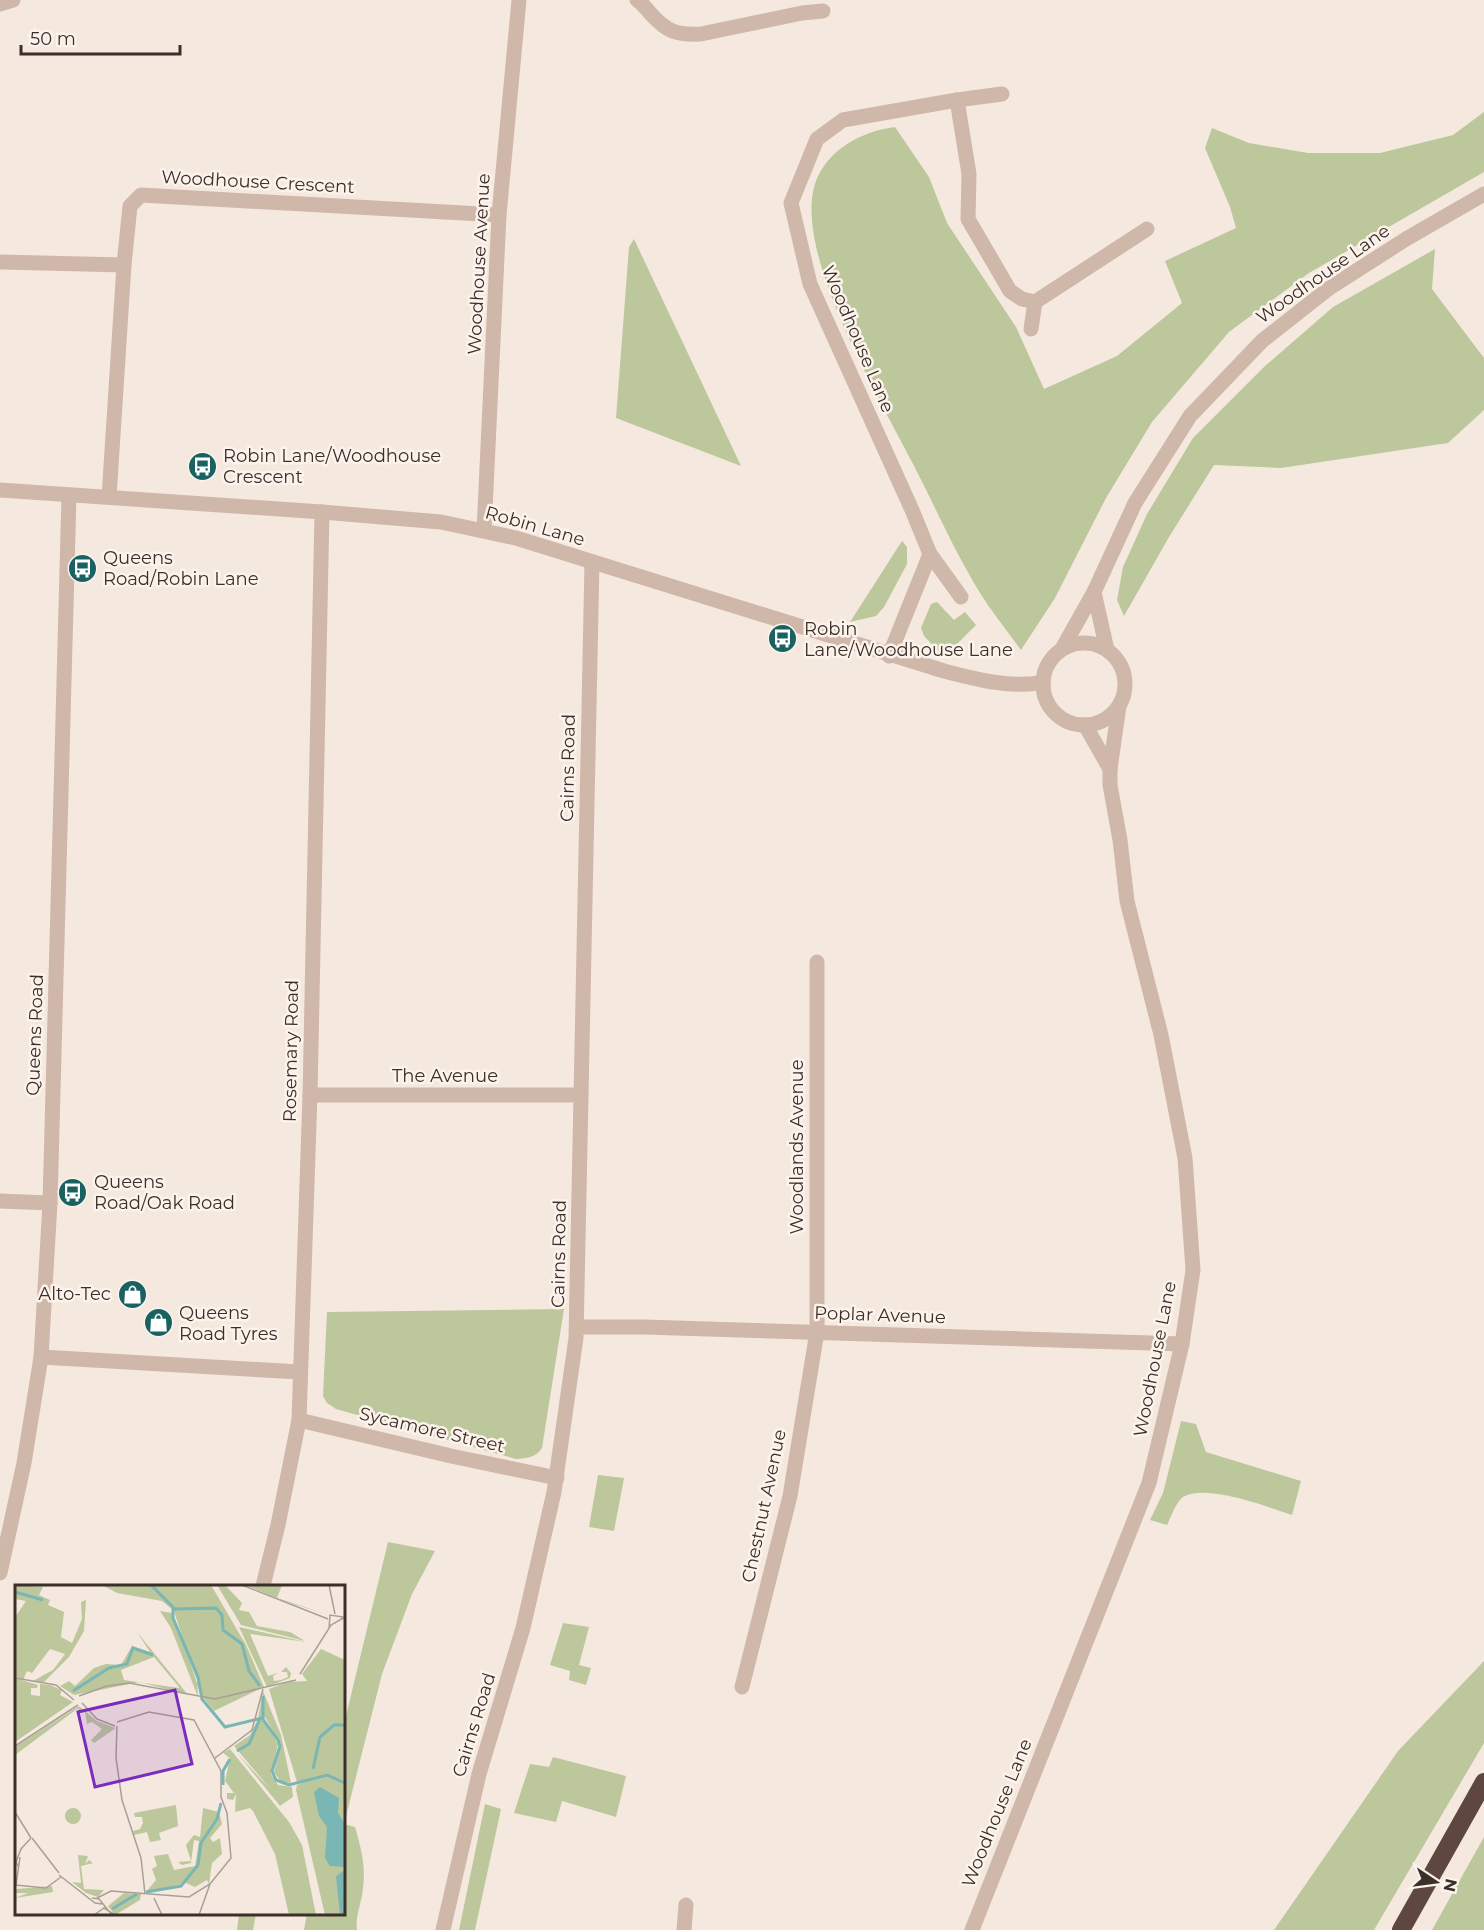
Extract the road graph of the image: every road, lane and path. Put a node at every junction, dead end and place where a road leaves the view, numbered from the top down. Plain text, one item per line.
1 (13, 0) edge
2 (519, 0) edge
3 (637, 0) edge
4 (0, 4) edge
5 (824, 11) dead end
6 (1002, 94) dead end
7 (957, 100) junction
8 (1484, 194) edge
9 (499, 215) junction
10 (1147, 229) dead end
11 (1, 262) edge
12 (124, 265) junction
13 (1035, 302) junction
14 (1031, 329) dead end
15 (0, 490) edge
16 (69, 495) junction
17 (109, 497) junction
18 (322, 512) junction
19 (484, 531) junction
20 (930, 554) junction
21 (592, 562) junction
22 (1094, 592) junction
23 (962, 597) dead end
24 (1062, 649) junction
25 (1107, 650) junction
26 (889, 656) junction
27 (1043, 682) junction
28 (1119, 706) junction
29 (1085, 725) junction
30 (1110, 769) junction
31 (817, 962) dead end
32 (310, 1095) junction
33 (581, 1095) junction
34 (0, 1201) edge
35 (50, 1203) junction
36 (577, 1327) junction
37 (816, 1332) junction
38 (1182, 1344) junction
39 (41, 1357) junction
40 (299, 1372) junction
41 (299, 1420) junction
42 (557, 1478) junction
43 (0, 1573) edge
44 (263, 1585) edge
45 (742, 1687) dead end
46 (1484, 1782) edge
47 (686, 1905) dead end
48 (443, 1930) edge
49 (684, 1930) edge
50 (972, 1930) edge
51 (1401, 1930) edge

1 - 4 street
2 - 9 street, Woodhouse Avenue
3 - 5 street
6 - 7 street, Woodhouse Lane
7 - 13 street
7 - 20 street, Woodhouse Lane
8 - 22 street, Woodhouse Lane
9 - 12 street, Woodhouse Crescent
9 - 19 street, Woodhouse Avenue
10 - 13 street
11 - 12 street
12 - 17 street, Woodhouse Crescent
13 - 14 street
15 - 16 street, Robin Lane
16 - 17 street, Robin Lane
16 - 35 street, Queens Road
17 - 18 street, Robin Lane
18 - 19 street, Robin Lane
18 - 32 street, Rosemary Road
19 - 21 street, Robin Lane
20 - 23 street, Woodhouse Lane
20 - 26 street
21 - 26 street, Robin Lane
21 - 33 street, Cairns Road
22 - 24 street, Woodhouse Lane
22 - 25 street
24 - 25 street
24 - 27 street
25 - 28 street
26 - 27 street, Robin Lane
27 - 29 street
28 - 29 street
28 - 30 street, Woodhouse Lane
29 - 30 street, Woodhouse Lane
30 - 38 street, Woodhouse Lane
31 - 37 street, Woodlands Avenue
32 - 33 street, The Avenue
32 - 40 street, Rosemary Road
33 - 36 street, Cairns Road
34 - 35 street
35 - 39 street, Queens Road
36 - 37 street, Poplar Avenue
36 - 42 street, Cairns Road
37 - 38 street, Poplar Avenue
37 - 45 street, Chestnut Avenue
38 - 50 street, Woodhouse Lane
39 - 40 street
39 - 43 street, Queens Road
40 - 41 street, Rosemary Road
41 - 42 street, Sycamore Street
41 - 44 street, Rosemary Road
42 - 48 street, Cairns Road
46 - 51 highway
47 - 49 street

